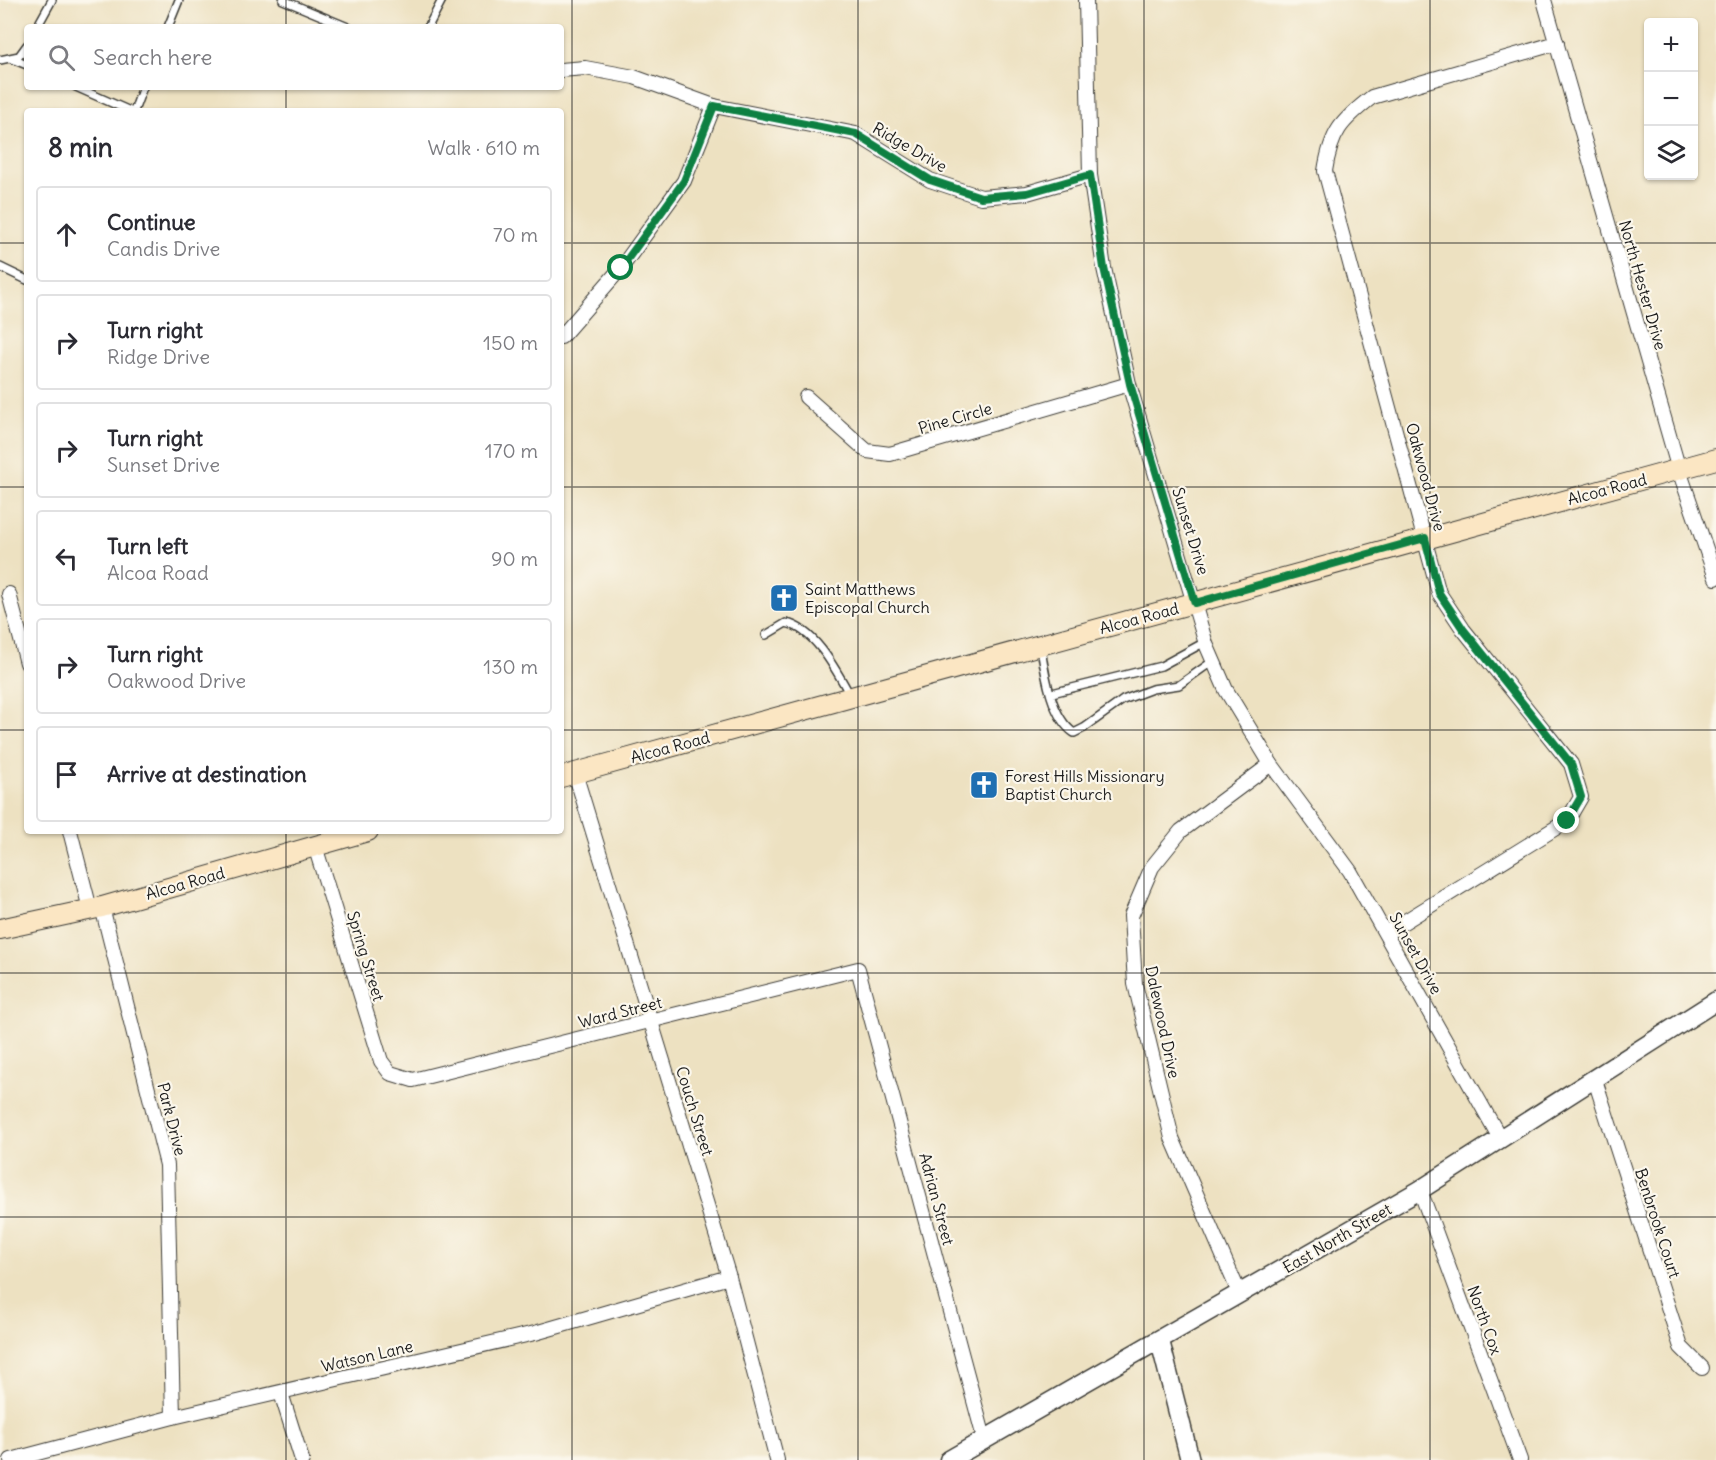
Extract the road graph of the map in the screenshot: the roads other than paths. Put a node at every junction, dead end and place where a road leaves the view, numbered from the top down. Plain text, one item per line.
1 (52, 0) edge
2 (179, 0) edge
3 (283, 0) edge
4 (442, 0) edge
5 (1086, 0) edge
6 (1544, 0) edge
7 (39, 24) edge
8 (169, 24) edge
9 (341, 24) edge
10 (430, 24) edge
11 (1557, 44) junction
12 (24, 49) edge
13 (12, 59) junction
14 (0, 60) edge
15 (24, 64) edge
16 (564, 70) edge
17 (83, 90) edge
18 (142, 90) edge
19 (714, 106) junction
20 (125, 108) edge
21 (133, 108) edge
22 (1090, 175) junction
23 (0, 267) edge
24 (24, 279) edge
25 (564, 334) edge
26 (1130, 384) junction
27 (806, 397) dead end
28 (1716, 459) edge
29 (1679, 470) junction
30 (1425, 538) junction
31 (1716, 578) edge
32 (9, 594) dead end
33 (1195, 603) junction
34 (766, 635) dead end
35 (1205, 642) junction
36 (1041, 645) junction
37 (24, 652) edge
38 (1213, 661) junction
39 (1052, 693) junction
40 (851, 697) junction
41 (1271, 764) junction
42 (568, 775) edge
43 (71, 834) edge
44 (357, 834) edge
45 (315, 846) junction
46 (96, 908) junction
47 (0, 929) edge
48 (1386, 933) junction
49 (858, 969) joint
50 (1716, 1000) edge
51 (650, 1021) junction
52 (390, 1073) joint
53 (1595, 1080) junction
54 (1502, 1140) junction
55 (1420, 1190) junction
56 (729, 1277) junction
57 (1240, 1295) junction
58 (1160, 1341) junction
59 (1702, 1368) dead end
60 (281, 1393) junction
61 (173, 1417) junction
62 (984, 1438) junction
63 (11, 1460) edge
64 (302, 1460) edge
65 (777, 1460) edge
66 (949, 1460) edge
67 (1190, 1460) edge
68 (1520, 1460) edge

1 - 7 lane
2 - 8 lane
3 - 9 lane
4 - 10 lane
5 - 22 street, Sunset Drive
6 - 11 street, North Hester Drive
11 - 29 street, North Hester Drive
11 - 30 street, Oakwood Drive
12 - 13 lane
13 - 14 lane
13 - 15 lane
16 - 19 street, Ridge Drive
17 - 20 lane
18 - 21 lane
19 - 22 street, Ridge Drive
19 - 25 street
22 - 26 street, Sunset Drive
23 - 24 lane
26 - 27 street, Pine Circle
26 - 33 street, Sunset Drive
28 - 29 main road, Alcoa Road
29 - 30 main road, Alcoa Road
29 - 31 street, North Hester Drive
30 - 33 main road, Alcoa Road
30 - 48 street, Oakwood Drive
32 - 37 street
33 - 35 street, Sunset Drive
33 - 36 main road, Alcoa Road
34 - 40 lane
35 - 38 street, Sunset Drive
35 - 39 lane
36 - 39 lane
36 - 40 main road, Alcoa Road
38 - 39 lane
38 - 41 street, Sunset Drive
40 - 42 main road, Alcoa Road
41 - 48 street, Sunset Drive
41 - 57 street, Dalewood Drive
42 - 51 street, Couch Street
43 - 46 street, Park Drive
44 - 45 main road, Alcoa Road
45 - 46 main road, Alcoa Road
45 - 52 street, Spring Street
46 - 47 main road, Alcoa Road
46 - 61 street, Park Drive
48 - 54 street, Sunset Drive
49 - 51 street, Ward Street
49 - 62 street, Adrian Street
50 - 53 street, East North Street
51 - 52 street, Ward Street
51 - 56 street, Couch Street
53 - 54 street, East North Street
53 - 59 street, Benbrook Court
54 - 55 street, East North Street
55 - 57 street, East North Street
55 - 68 street, North Cox
56 - 60 street, Watson Lane
56 - 65 street, Couch Street
57 - 58 street, East North Street
58 - 62 street, East North Street
58 - 67 street
60 - 61 street, Watson Lane
60 - 64 street
61 - 63 street, Watson Lane
62 - 66 street, East North Street

